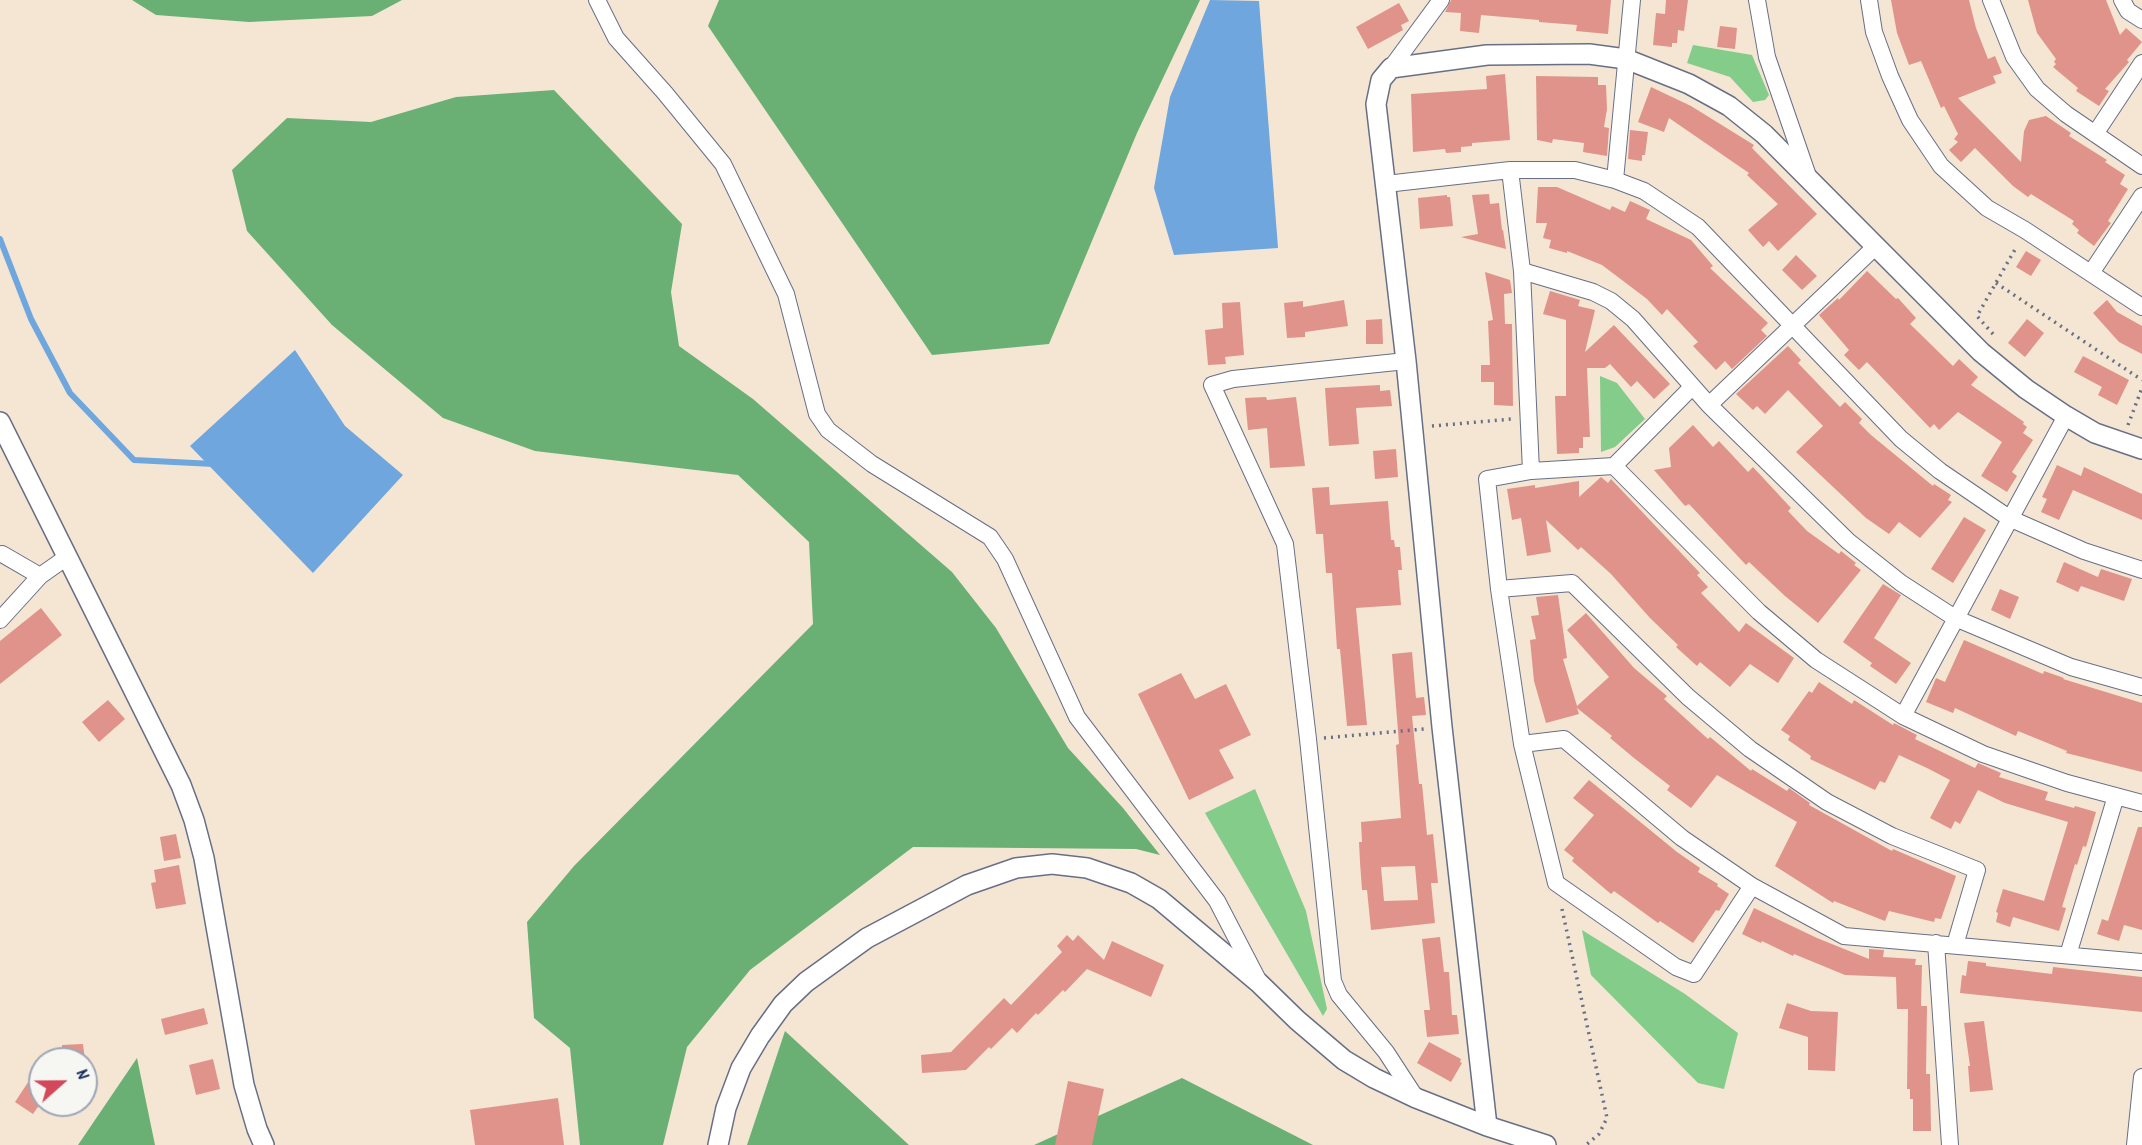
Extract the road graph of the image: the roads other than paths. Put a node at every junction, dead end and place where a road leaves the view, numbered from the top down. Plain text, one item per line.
1 (597, 0) edge
2 (1441, 0) edge
3 (1632, 0) edge
4 (1757, 0) edge
5 (1869, 0) edge
6 (1991, 0) edge
7 (2122, 0) edge
8 (2142, 20) edge
9 (1626, 60) junction
10 (2142, 63) edge
11 (1391, 68) junction
12 (2095, 134) junction
13 (2142, 166) edge
14 (1510, 170) junction
15 (1808, 176) junction
16 (1615, 180) junction
17 (1386, 184) junction
18 (2142, 196) edge
19 (1875, 247) junction
20 (1522, 271) junction
21 (2091, 273) junction
22 (2142, 307) edge
23 (1792, 325) junction
24 (1406, 361) junction
25 (1692, 387) junction
26 (1709, 405) junction
27 (2066, 416) junction
28 (0, 422) edge
29 (2142, 449) edge
30 (1614, 466) junction
31 (1531, 471) junction
32 (2009, 518) junction
33 (2, 554) edge
34 (68, 557) junction
35 (2142, 570) edge
36 (40, 576) junction
37 (1499, 589) junction
38 (1955, 618) junction
39 (0, 620) edge
40 (2142, 687) edge
41 (1903, 716) junction
42 (1522, 744) junction
43 (2116, 796) junction
44 (2142, 803) edge
45 (1752, 886) junction
46 (1936, 943) junction
47 (1955, 945) junction
48 (2068, 954) junction
49 (2142, 962) edge
50 (1259, 983) junction
51 (2142, 1077) edge
52 (1416, 1098) junction
53 (1487, 1126) junction
54 (264, 1145) edge
55 (718, 1145) edge
56 (1546, 1145) edge
57 (1950, 1145) edge
58 (2135, 1145) edge

1 - 50 street
2 - 11 street
3 - 9 street
4 - 15 street
5 - 21 street
6 - 12 street
7 - 8 street
9 - 11 street
9 - 15 street
9 - 16 street
10 - 12 street
11 - 17 street
12 - 13 street
14 - 16 street
14 - 17 street
14 - 20 street
15 - 19 street
16 - 23 street
17 - 24 street
18 - 21 street
19 - 23 street
19 - 27 street
20 - 25 street
20 - 31 street
21 - 22 street
23 - 26 street
23 - 32 street
24 - 52 street
24 - 53 street
25 - 26 street
25 - 30 street
26 - 38 street
27 - 29 street
27 - 32 street
28 - 34 street
30 - 31 street
30 - 41 street
31 - 37 street
32 - 35 street
32 - 38 street
33 - 36 street
34 - 36 street
34 - 54 street
36 - 39 street
37 - 42 street
37 - 47 street
38 - 40 street
38 - 41 street
41 - 43 street
42 - 45 street
42 - 45 street
43 - 44 street
43 - 48 street
45 - 46 street
46 - 47 street
46 - 57 street
47 - 48 street
48 - 49 street
50 - 52 street
50 - 55 street
51 - 58 street
52 - 53 street
53 - 56 street

